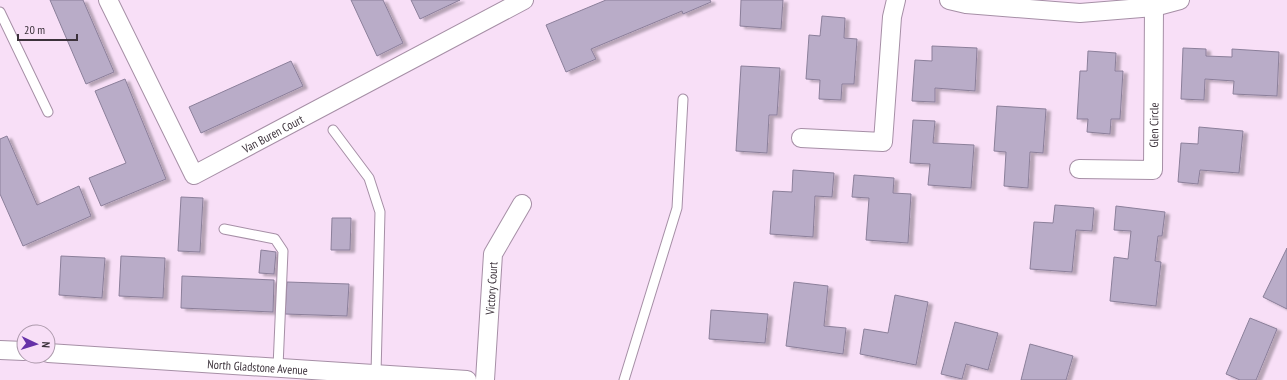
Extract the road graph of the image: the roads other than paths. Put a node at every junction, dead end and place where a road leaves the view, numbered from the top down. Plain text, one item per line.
1 (108, 0) edge
2 (524, 0) edge
3 (896, 0) edge
4 (949, 0) edge
5 (1180, 0) edge
6 (1043, 5) edge
7 (1154, 7) junction
8 (0, 12) edge
9 (683, 99) dead end
10 (48, 112) dead end
11 (333, 130) dead end
12 (801, 138) dead end
13 (1079, 169) dead end
14 (522, 204) dead end
15 (224, 229) dead end
16 (0, 350) edge
17 (16, 351) edge
18 (56, 353) edge
19 (278, 367) junction
20 (376, 374) junction
21 (468, 380) edge
22 (485, 380) edge
23 (624, 380) edge

1 - 2 street, Van Buren Court
3 - 12 street
4 - 6 street
5 - 7 street
6 - 7 street
7 - 13 street, Glen Circle
8 - 10 lane
9 - 23 lane
11 - 20 lane
14 - 22 street, Victory Court
15 - 19 lane
16 - 17 street
18 - 19 street, North Gladstone Avenue
19 - 20 street, North Gladstone Avenue
20 - 21 street, North Gladstone Avenue

